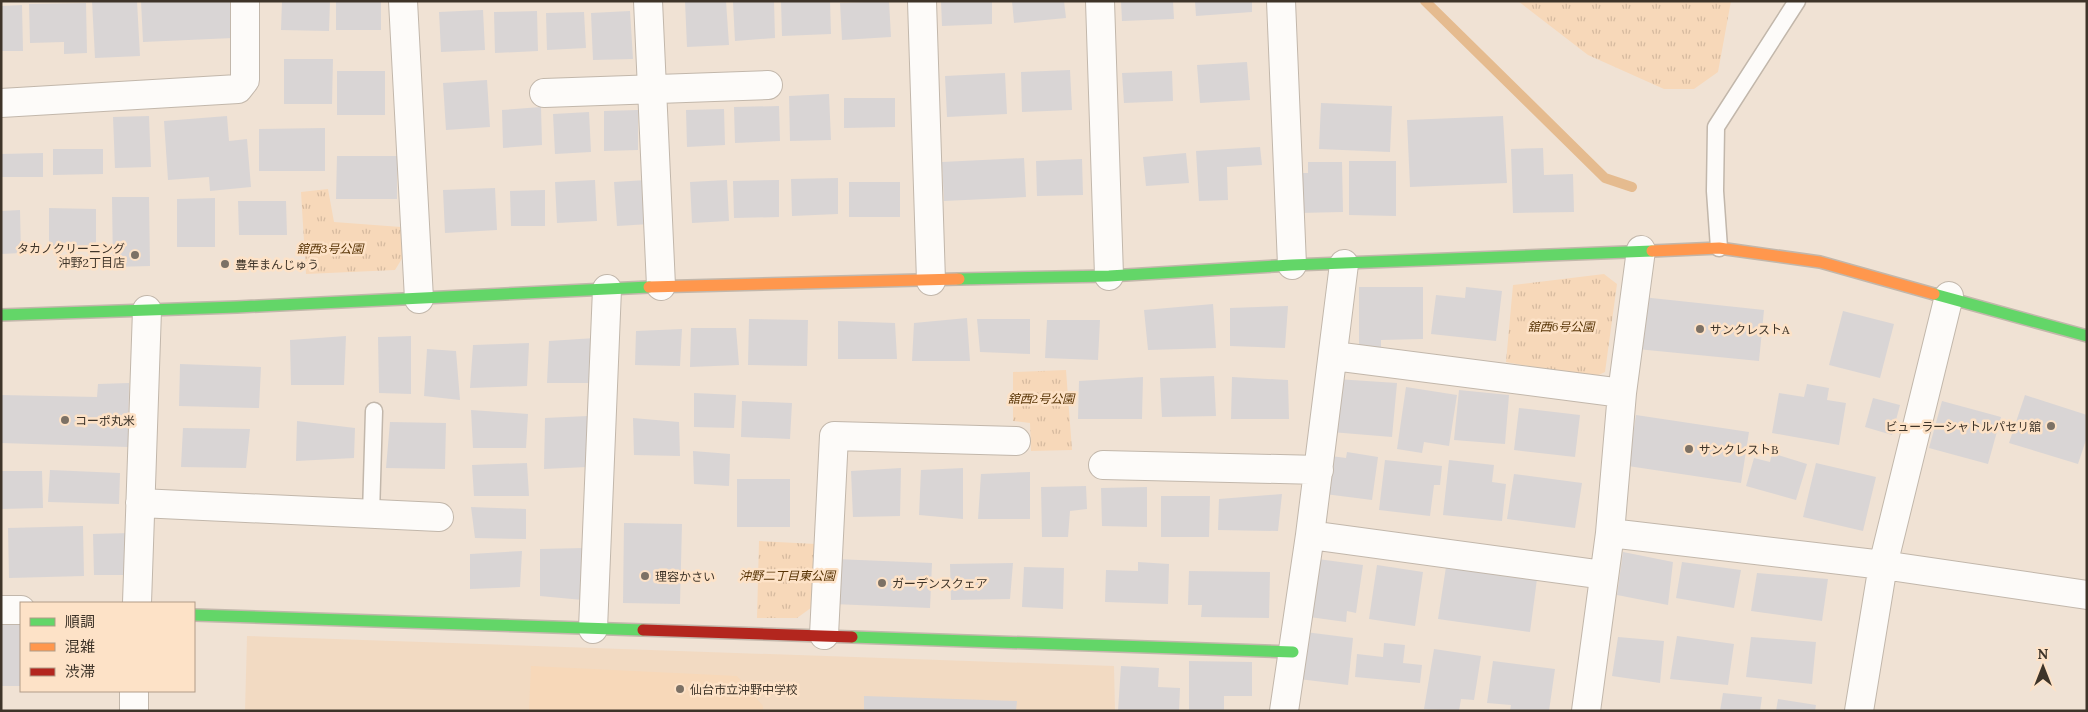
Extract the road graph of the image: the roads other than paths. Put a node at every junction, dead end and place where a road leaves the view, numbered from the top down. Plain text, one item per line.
1 (245, 1) edge
2 (404, 1) edge
3 (648, 1) edge
4 (922, 1) edge
5 (1100, 1) edge
6 (1281, 1) edge
7 (1797, 1) edge
8 (768, 85) dead end
9 (652, 89) junction
10 (544, 93) dead end
11 (1, 102) edge
12 (1719, 248) junction
13 (1640, 250) junction
14 (1344, 264) junction
15 (1292, 265) junction
16 (1110, 276) junction
17 (931, 281) junction
18 (661, 286) junction
19 (607, 289) junction
20 (1949, 296) junction
21 (419, 299) junction
22 (147, 310) junction
23 (1, 315) edge
24 (2087, 336) edge
25 (1334, 356) junction
26 (1622, 393) junction
27 (374, 412) dead end
28 (1016, 441) dead end
29 (1103, 465) dead end
30 (1319, 470) junction
31 (140, 503) junction
32 (371, 514) junction
33 (439, 517) dead end
34 (1610, 533) junction
35 (1310, 536) junction
36 (1883, 566) junction
37 (1604, 574) junction
38 (2087, 595) edge
39 (137, 602) edge
40 (1, 610) edge
41 (20, 610) edge
42 (195, 615) edge
43 (593, 629) junction
44 (824, 634) junction
45 (1293, 652) junction
46 (134, 692) edge
47 (134, 711) edge
48 (1284, 711) edge
49 (1586, 711) edge
50 (1859, 711) edge

1 - 11 street
2 - 21 street
3 - 9 street
4 - 17 street
5 - 16 street
6 - 15 street
7 - 12 lane
8 - 9 street
9 - 10 street
9 - 18 street
12 - 13 street
12 - 20 street
13 - 14 street
13 - 26 street
14 - 15 street
14 - 25 street
15 - 16 street
16 - 17 street
17 - 18 street
18 - 19 street
19 - 21 street
19 - 43 street
20 - 24 street
20 - 36 street
21 - 22 street
22 - 23 street
22 - 31 street
25 - 26 street
25 - 30 street
26 - 34 street
27 - 32 lane
28 - 44 street
29 - 30 street
30 - 35 street
31 - 32 street
31 - 39 street
32 - 33 street
34 - 36 street
34 - 37 street
35 - 37 street
35 - 45 street
36 - 38 street
36 - 50 street
37 - 49 street
40 - 41 street
42 - 43 street
43 - 44 street
44 - 45 street
45 - 48 street
46 - 47 street

